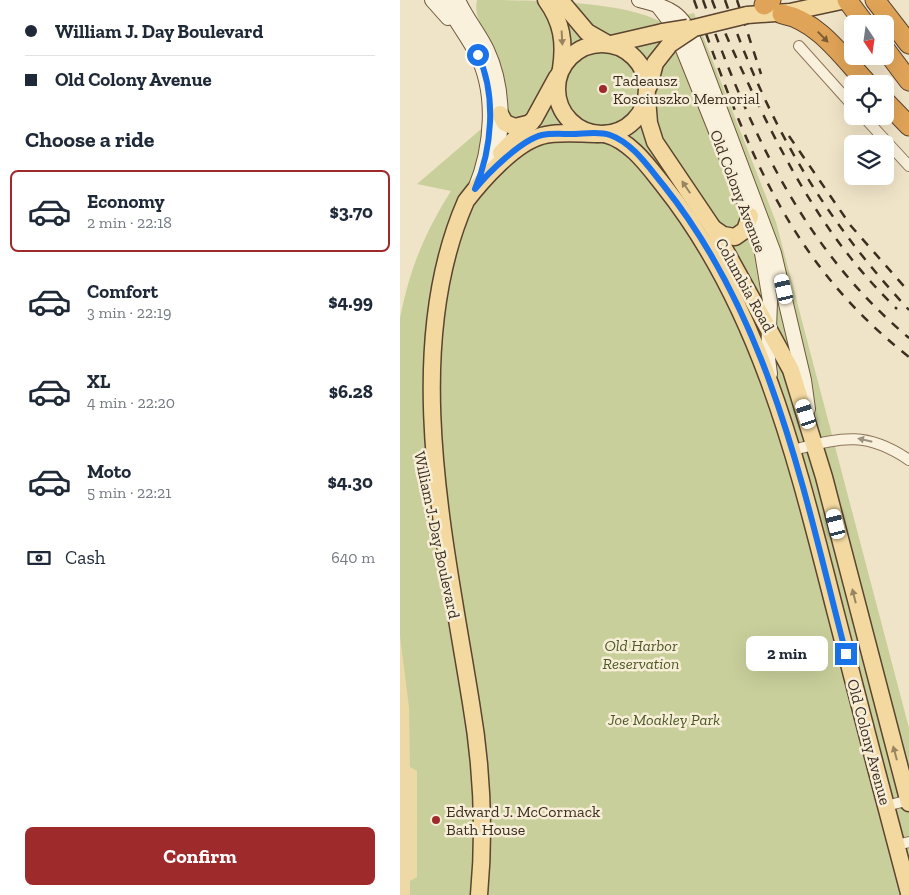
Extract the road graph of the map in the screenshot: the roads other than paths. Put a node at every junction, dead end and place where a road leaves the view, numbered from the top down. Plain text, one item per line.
1 (432, 0) edge
2 (444, 0) edge
3 (458, 0) edge
4 (467, 0) edge
5 (640, 0) edge
6 (846, 0) edge
7 (875, 0) edge
8 (556, 4) edge
9 (655, 4) junction
10 (774, 5) edge
11 (858, 15) edge
12 (468, 19) junction
13 (666, 38) junction
14 (906, 40) edge
15 (471, 43) junction
16 (610, 44) junction
17 (799, 46) dead end
18 (894, 61) edge
19 (560, 71) junction
20 (859, 75) edge
21 (909, 81) edge
22 (647, 94) junction
23 (844, 96) edge
24 (894, 110) edge
25 (500, 114) junction
26 (531, 122) junction
27 (871, 125) edge
28 (909, 126) edge
29 (601, 134) junction
30 (909, 166) edge
31 (493, 168) junction
32 (475, 189) junction
33 (750, 216) junction
34 (713, 228) junction
35 (429, 268) dead end
36 (769, 328) junction
37 (773, 392) junction
38 (809, 424) junction
39 (814, 445) junction
40 (793, 450) junction
41 (909, 460) edge
42 (420, 468) dead end
43 (909, 801) edge
44 (886, 806) junction
45 (903, 844) edge
46 (909, 894) edge
47 (479, 895) edge

1 - 15 street
2 - 15 street
3 - 12 street
4 - 12 street
5 - 9 street
6 - 10 main road
6 - 11 highway
7 - 14 highway
8 - 16 main road
8 -> 19 main road
9 - 33 street, Old Colony Avenue
9 - 38 street, Old Colony Avenue
10 - 13 main road, bridge
10 -> 20 highway
12 - 25 street
13 - 16 main road
13 - 22 main road, Columbia Road
15 - 32 street
16 - 19 main road
16 - 22 main road
17 - 23 street
18 - 21 highway
19 - 26 main road
19 - 29 main road
22 - 29 main road
34 -> 22 main road, Columbia Road
24 - 28 highway
25 - 26 main road
25 - 31 street
26 - 31 main road
27 - 30 street
29 - 31 main road
29 - 37 main road, Columbia Road
31 - 32 main road
32 - 35 main road
33 - 34 main road
33 - 36 street, Old Colony Avenue
34 - 36 main road, Columbia Road
36 - 37 street, Old Colony Avenue
36 - 38 main road, Columbia Road
37 - 40 main road, Old Colony Avenue
38 - 39 main road, Old Colony Avenue
39 - 40 street
41 -> 39 street
43 -> 39 main road, Old Colony Avenue
40 - 44 main road, Old Colony Avenue
42 - 47 main road, William J. Day Boulevard
43 - 44 street
44 - 45 main road, Old Colony Avenue
45 - 46 main road, Old Colony Avenue

